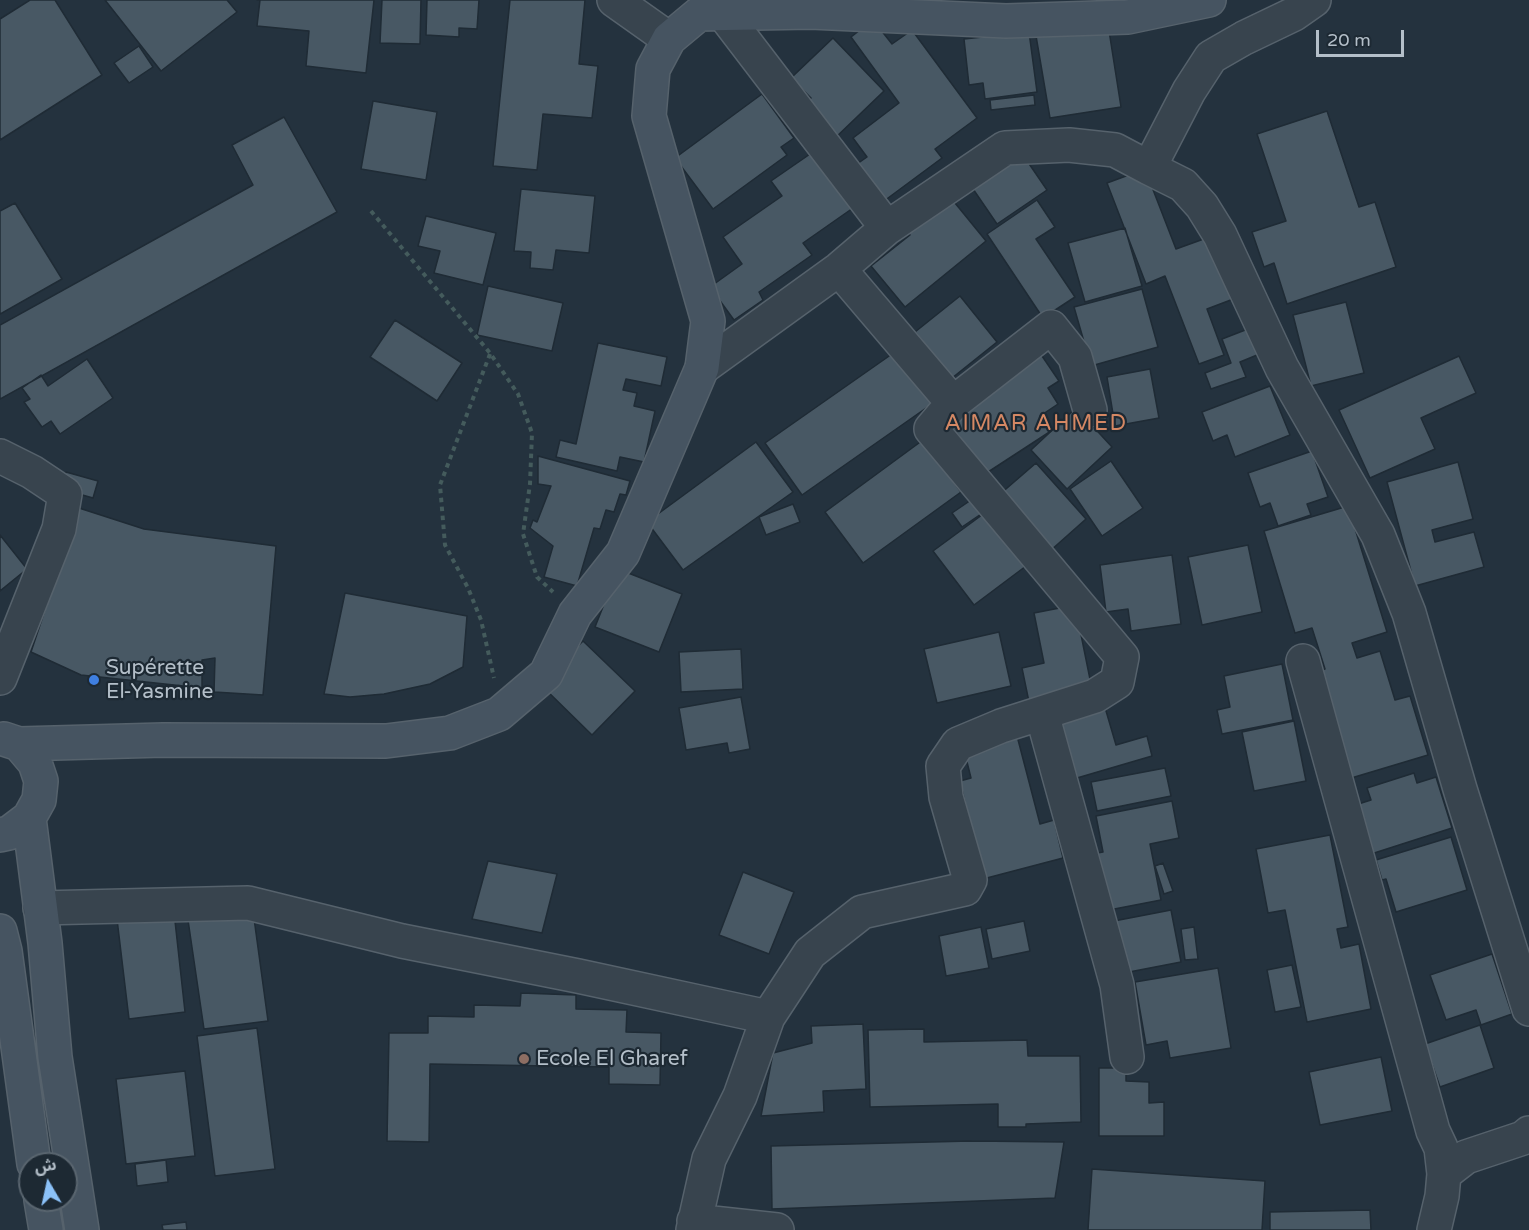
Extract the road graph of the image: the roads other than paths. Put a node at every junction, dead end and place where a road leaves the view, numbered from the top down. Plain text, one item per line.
1 (614, 0) edge
2 (1209, 0) edge
3 (1314, 0) edge
4 (722, 12) junction
5 (669, 39) junction
6 (1149, 168) junction
7 (887, 228) junction
8 (838, 269) junction
9 (702, 368) junction
10 (953, 403) junction
11 (1090, 410) dead end
12 (0, 456) edge
13 (1303, 661) dead end
14 (0, 678) edge
15 (1042, 714) junction
16 (9, 740) edge
17 (77, 742) junction
18 (41, 781) junction
19 (29, 818) junction
20 (0, 835) edge
21 (40, 908) junction
22 (0, 931) edge
23 (1529, 1009) edge
24 (768, 1017) junction
25 (1127, 1057) dead end
26 (1529, 1133) edge
27 (32, 1152) edge
28 (1444, 1174) junction
29 (43, 1212) edge
30 (693, 1226) edge
31 (46, 1230) edge
32 (81, 1230) edge
33 (777, 1230) edge
34 (1434, 1230) edge

1 - 5 street
2 - 4 main road
3 - 6 street
4 - 5 main road
4 - 7 street
5 - 9 main road
6 - 7 street
6 - 23 street
7 - 8 street
8 - 9 street
8 - 10 street
9 - 17 main road
10 - 11 street
10 - 15 street
12 - 14 street
13 - 28 street
15 - 24 street
15 - 25 street
16 - 17 main road
16 - 18 main road
17 - 18 main road
18 - 19 main road
19 - 20 main road
19 - 21 main road
21 - 24 street
21 - 32 main road
22 - 27 main road
24 - 30 street
26 - 28 street
28 - 34 street
29 - 31 main road
30 - 33 street

